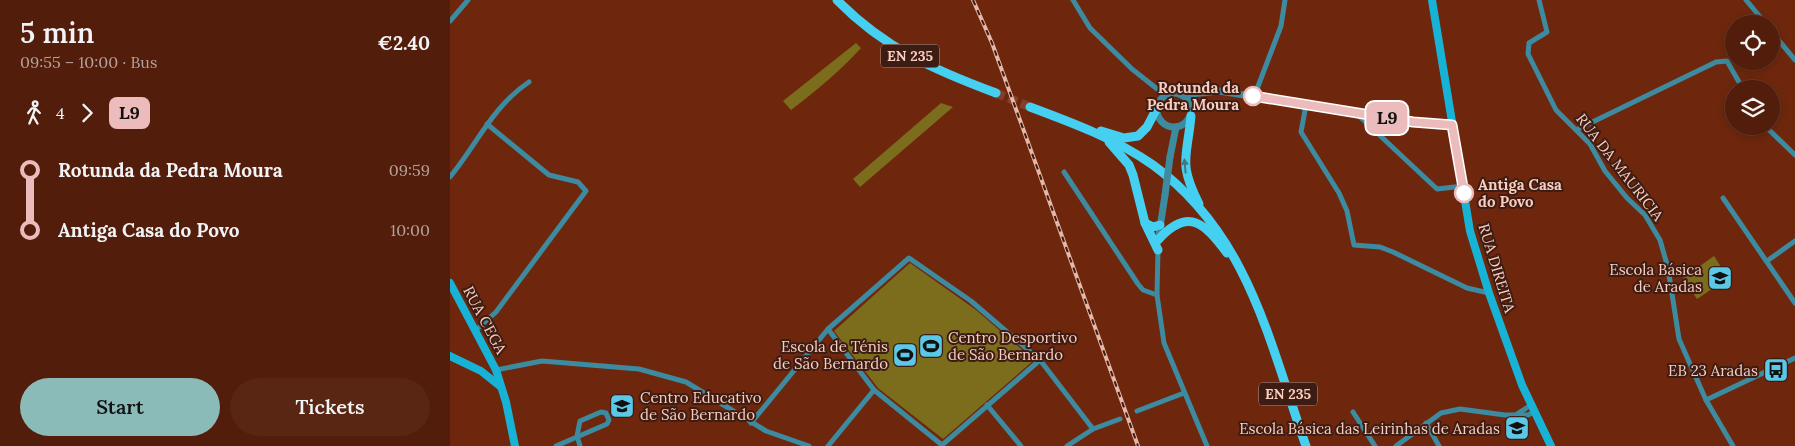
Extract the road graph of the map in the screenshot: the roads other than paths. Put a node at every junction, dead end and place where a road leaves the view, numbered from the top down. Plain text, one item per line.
1 (468, 0) edge
2 (837, 0) edge
3 (1073, 0) edge
4 (1285, 0) edge
5 (1432, 0) edge
6 (1539, 0) edge
7 (1746, 0) edge
8 (1758, 15) edge
9 (450, 21) edge
10 (1780, 42) edge
11 (1795, 60) edge
12 (1738, 80) edge
13 (529, 82) dead end
14 (1200, 92) junction
15 (996, 93) tunnel mouth
16 (1181, 95) junction
17 (1166, 96) junction
18 (1257, 97) junction
19 (1190, 105) junction
20 (1306, 105) junction
21 (1158, 106) junction
22 (1030, 107) tunnel mouth
23 (1357, 114) junction
24 (1190, 116) junction
25 (1072, 123) junction
26 (487, 124) junction
27 (1452, 125) junction
28 (1176, 127) junction
29 (1576, 130) junction
30 (1774, 135) edge
31 (1105, 137) junction
32 (1795, 155) edge
33 (1064, 172) dead end
34 (450, 177) edge
35 (1463, 186) junction
36 (1724, 198) dead end
37 (1203, 211) junction
38 (1145, 223) junction
39 (1161, 223) junction
40 (1171, 226) junction
41 (1795, 242) edge
42 (1158, 245) junction
43 (1767, 260) junction
44 (1245, 277) junction
45 (450, 282) edge
46 (1489, 293) junction
47 (1157, 295) junction
48 (1795, 303) edge
49 (828, 329) junction
50 (475, 331) junction
51 (450, 356) edge
52 (1795, 358) edge
53 (1040, 360) junction
54 (496, 370) junction
55 (481, 371) junction
56 (500, 387) junction
57 (874, 390) junction
58 (1184, 393) junction
59 (1706, 400) junction
60 (987, 405) junction
61 (1532, 408) junction
62 (1137, 411) dead end
63 (1353, 412) dead end
64 (1120, 419) dead end
65 (751, 423) junction
66 (1426, 423) junction
67 (1092, 429) junction
68 (577, 436) junction
69 (942, 445) edge
70 (515, 446) edge
71 (556, 446) edge
72 (580, 446) edge
73 (809, 446) edge
74 (828, 446) edge
75 (1021, 446) edge
76 (1067, 446) edge
77 (1207, 446) edge
78 (1306, 446) edge
79 (1375, 446) edge
80 (1396, 446) edge
81 (1439, 446) edge
82 (1551, 446) edge
83 (1734, 446) edge

1 - 9 street
2 - 15 main road, EN 235
3 - 17 street
4 - 18 street
5 - 27 main road, RUA DIREITA
6 - 29 street, RUA DA MAURICIA
7 - 8 street
10 - 11 street
12 - 29 street
13 - 26 street
14 - 16 street
14 - 18 street
14 - 19 street
16 - 17 street
16 - 19 street
17 - 21 street
18 - 20 street
19 - 24 street
20 - 23 street
20 - 46 street
21 - 25 main road
21 - 28 street
22 - 25 main road, EN 235
23 - 27 street
23 - 35 street
24 - 28 street
37 -> 24 main road
25 - 31 main road, EN 235
26 - 34 street
26 - 50 street
27 - 35 main road, RUA DIREITA
28 - 39 street, bridge
29 - 59 street, RUA DA MAURICIA
30 - 32 street
31 - 37 main road, EN 235
31 - 38 main road
33 - 47 street
35 - 46 main road, RUA DIREITA
36 - 43 street
37 - 44 main road, EN 235
38 - 39 main road
38 - 42 main road
39 - 40 main road
39 - 42 street
40 - 42 main road
40 - 44 main road
41 - 43 street
42 - 47 street
43 - 48 street
44 - 78 main road, EN 235
45 - 50 main road, RUA CEGA
46 - 61 main road, RUA DIREITA
47 - 58 street
49 - 53 street
49 - 57 street
49 - 65 street
50 - 54 main road, RUA CEGA
51 - 55 main road
52 - 59 street
53 - 60 street
53 - 67 street
54 - 55 main road
54 - 56 main road, RUA CEGA
54 - 65 street
55 - 56 main road
56 - 70 main road, RUA CEGA
57 - 69 street
57 - 74 street
58 - 62 street
58 - 77 street
59 - 83 street, RUA DA MAURICIA
60 - 69 street
60 - 75 street
61 - 66 street
61 - 82 main road, RUA DIREITA
63 - 79 street
64 - 67 street
65 - 73 street
66 - 80 street
66 - 81 street
67 - 76 street
68 - 68 street
68 - 71 street
68 - 72 street

